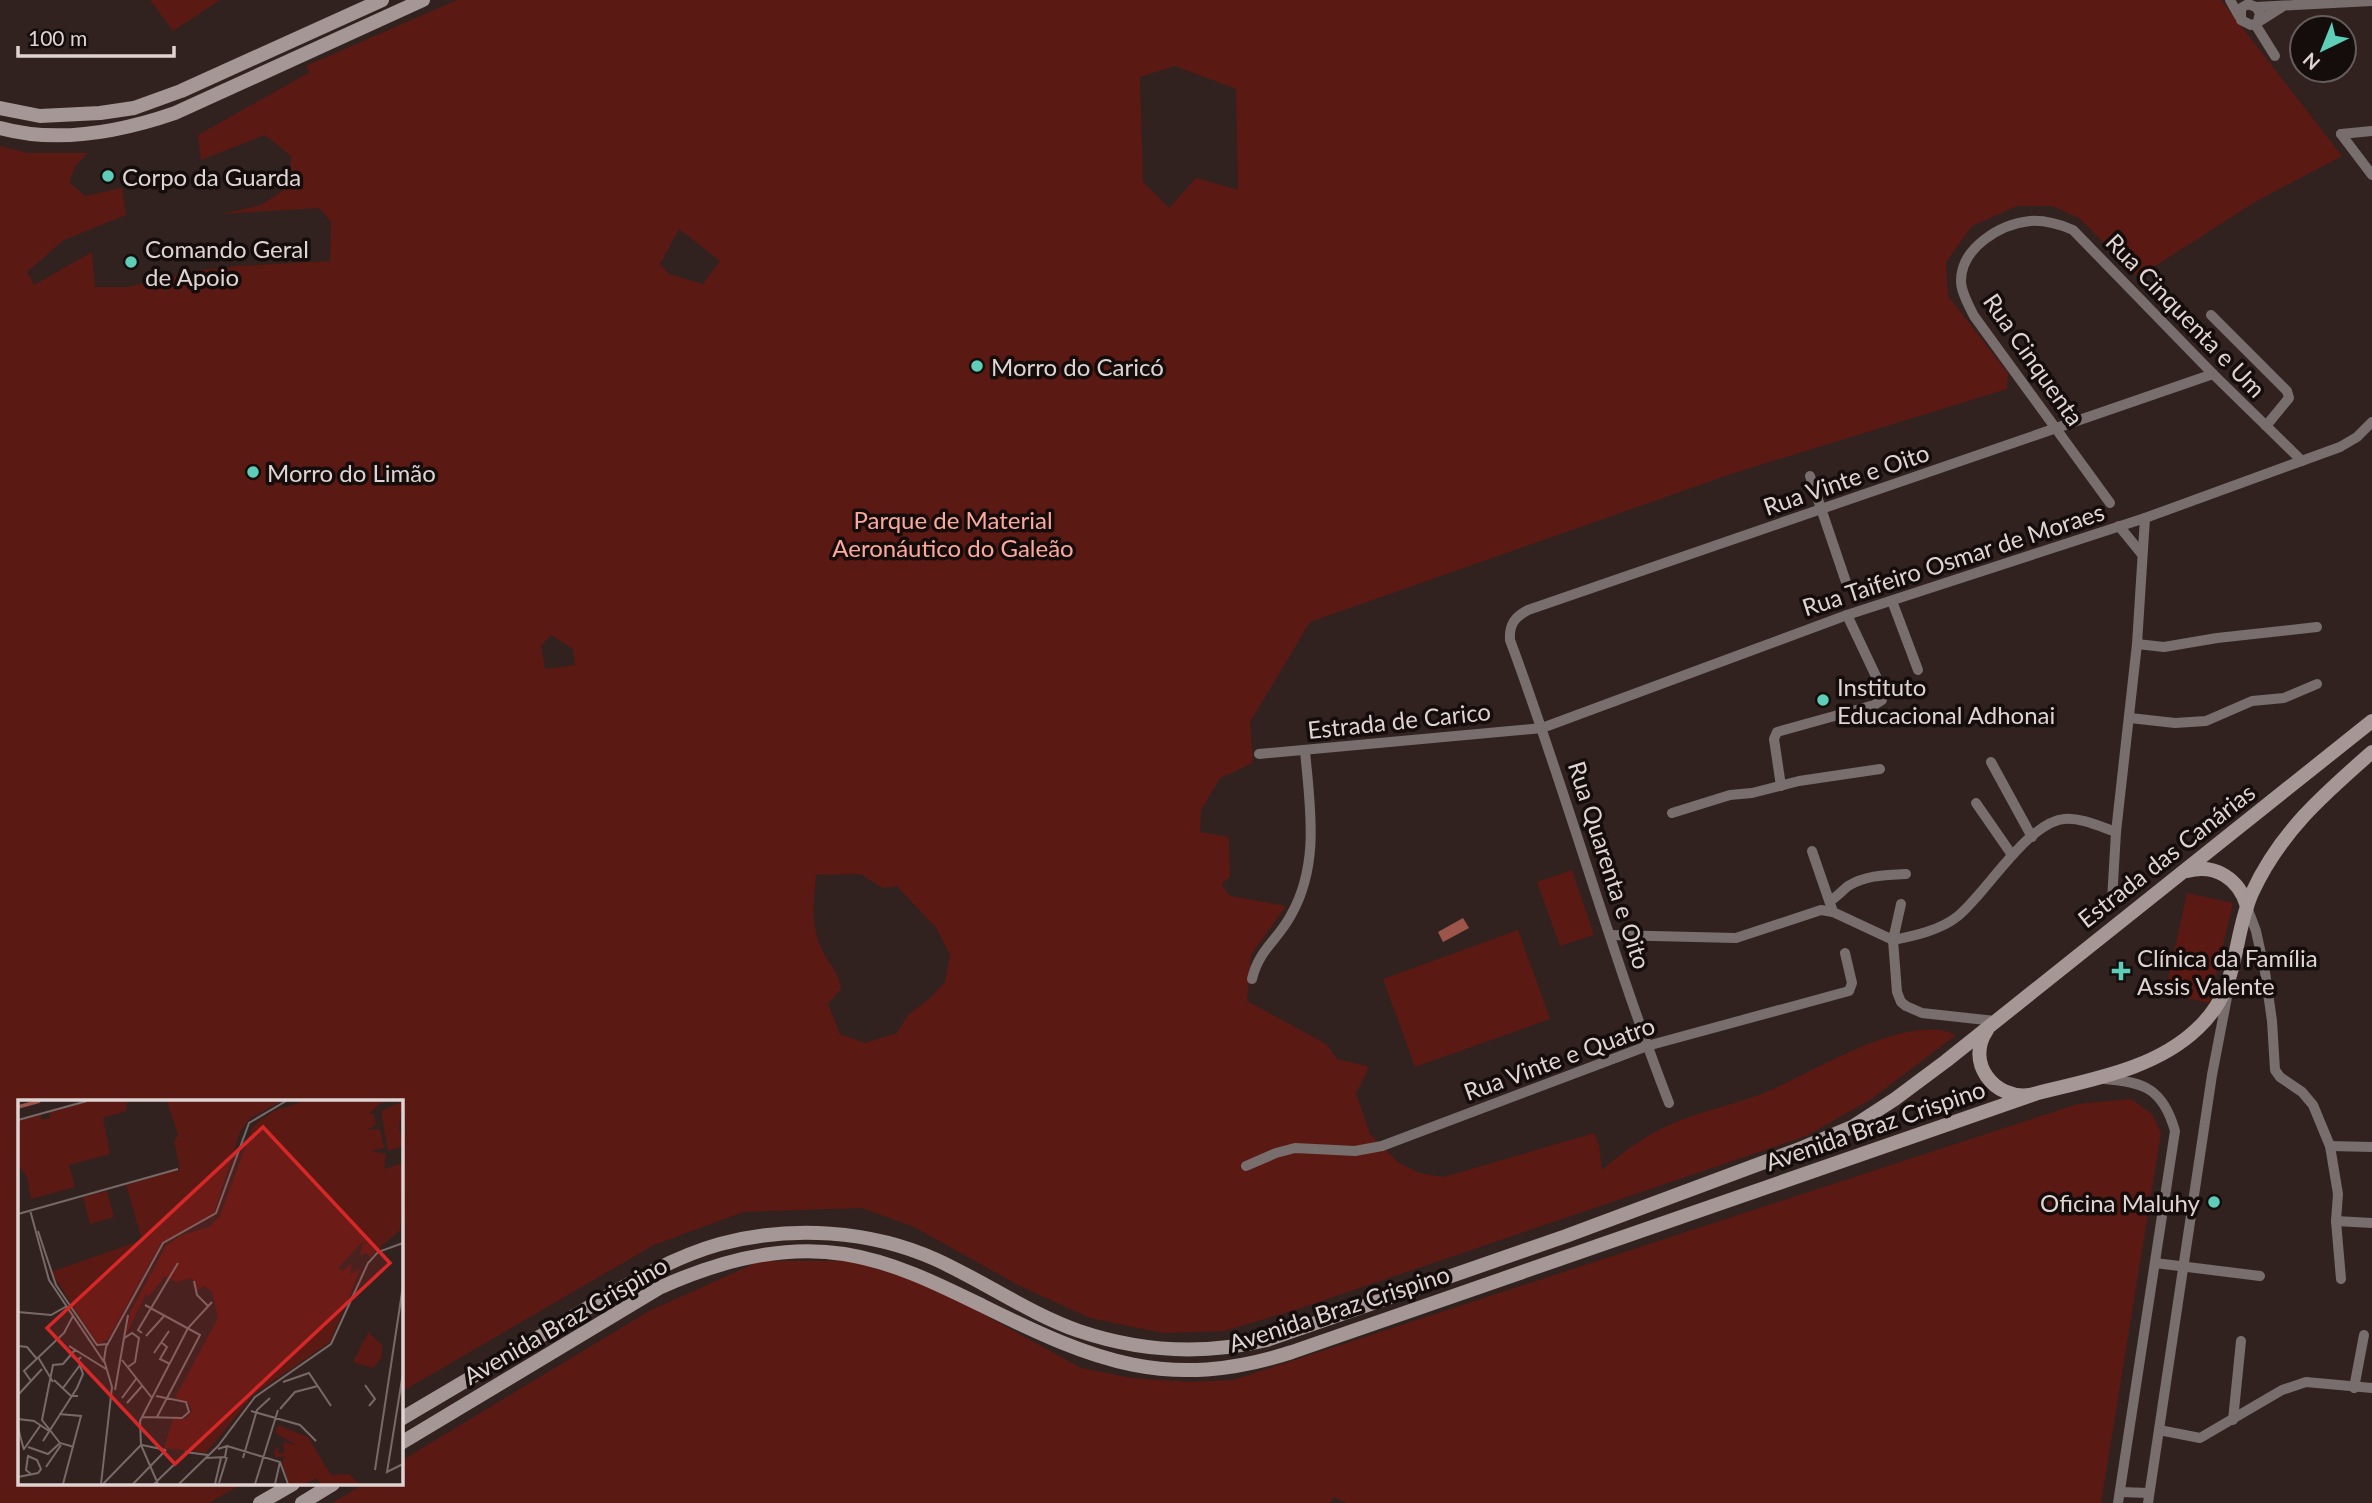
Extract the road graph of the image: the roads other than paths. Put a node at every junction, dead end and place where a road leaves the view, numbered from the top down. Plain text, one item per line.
1 (382, 0) edge
2 (423, 0) edge
3 (2230, 0) edge
4 (2372, 1) edge
5 (2248, 4) edge
6 (2283, 7) junction
7 (2239, 16) junction
8 (2256, 22) junction
9 (2275, 56) dead end
10 (0, 108) edge
11 (0, 128) edge
12 (2372, 131) edge
13 (2372, 175) edge
14 (2029, 221) joint
15 (2211, 315) dead end
16 (2213, 374) junction
17 (2372, 422) edge
18 (2266, 426) junction
19 (2056, 428) junction
20 (2302, 461) junction
21 (1810, 476) dead end
22 (2110, 503) dead end
23 (1821, 511) junction
24 (2145, 518) junction
25 (2119, 526) junction
26 (2141, 553) junction
27 (1847, 585) dead end
28 (1892, 601) junction
29 (1847, 615) junction
30 (2317, 627) dead end
31 (1510, 640) joint
32 (2137, 644) junction
33 (1919, 670) dead end
34 (2317, 684) dead end
35 (2130, 718) junction
36 (2372, 721) edge
37 (1542, 728) junction
38 (1305, 751) junction
39 (2372, 752) edge
40 (1259, 754) dead end
41 (1991, 762) dead end
42 (1880, 769) dead end
43 (1780, 786) junction
44 (1976, 803) dead end
45 (1672, 813) dead end
46 (2116, 832) junction
47 (2032, 837) junction
48 (1812, 851) dead end
49 (2012, 855) junction
50 (2182, 873) junction
51 (1906, 874) dead end
52 (2112, 900) dead end
53 (1901, 904) dead end
54 (2247, 906) junction
55 (1832, 907) junction
56 (1611, 935) junction
57 (1893, 940) junction
58 (1845, 953) dead end
59 (2231, 977) junction
60 (1252, 979) dead end
61 (1992, 1024) junction
62 (1647, 1046) junction
63 (2096, 1079) junction
64 (2035, 1094) junction
65 (1669, 1103) dead end
66 (2330, 1146) junction
67 (2372, 1147) edge
68 (1247, 1166) dead end
69 (2336, 1220) junction
70 (2372, 1223) edge
71 (2155, 1263) junction
72 (2184, 1267) junction
73 (2260, 1276) dead end
74 (2341, 1279) dead end
75 (2364, 1335) dead end
76 (2241, 1341) dead end
77 (2354, 1388) junction
78 (2372, 1388) edge
79 (402, 1418) edge
80 (2233, 1420) junction
81 (2159, 1430) junction
82 (402, 1442) edge
83 (290, 1486) edge
84 (330, 1486) edge
85 (2120, 1492) junction
86 (2148, 1498) edge
87 (260, 1503) edge
88 (302, 1503) edge
89 (2118, 1503) edge

1 - 10 main road
2 - 11 main road
3 - 7 street
4 - 6 street
5 - 6 street
5 - 7 street
5 - 8 street
6 - 8 street
7 - 8 street
8 - 9 street
12 - 13 street
14 - 16 street, Rua Cinquenta e Um
14 - 19 street, Rua Cinquenta
15 - 18 street
16 - 18 street, Rua Cinquenta e Um
16 - 19 street, Rua Vinte e Oito
17 - 20 street, Rua Taifeiro Osmar de Moraes
18 - 20 street, Rua Cinquenta e Um
19 - 22 street, Rua Cinquenta
19 - 23 street, Rua Vinte e Oito
20 - 24 street, Rua Taifeiro Osmar de Moraes
21 - 23 street
23 - 27 street
23 - 31 street, Rua Vinte e Oito
24 - 25 street, Rua Taifeiro Osmar de Moraes
24 - 26 street
25 - 26 street
25 - 28 street, Rua Taifeiro Osmar de Moraes
26 - 32 street
28 - 29 street, Rua Taifeiro Osmar de Moraes
28 - 33 street
29 - 37 street, Rua Taifeiro Osmar de Moraes
29 - 43 street
30 - 32 street
31 - 37 street, Rua Quarenta e Oito
32 - 35 street
34 - 35 street
35 - 46 street
36 - 50 main road, Estrada das Canárias
37 - 38 street, Estrada de Carico
37 - 56 street, Rua Quarenta e Oito
38 - 40 street, Estrada de Carico
38 - 60 street
39 - 54 main road
41 - 47 street
42 - 43 street
43 - 45 street
44 - 49 street
46 - 47 street
46 - 52 street
47 - 49 street
48 - 55 street
49 - 57 street
50 - 54 main road
50 - 61 main road, Estrada das Canárias
51 - 55 street
53 - 57 street
54 - 59 main road
54 - 66 street
55 - 56 street
55 - 57 street
56 - 62 street, Rua Quarenta e Oito
57 - 61 street
58 - 62 street, Rua Vinte e Quatro
59 - 63 main road
59 - 72 street
61 - 64 main road
61 - 79 main road, Avenida Braz Crispino
62 - 65 street, Rua Quarenta e Oito
62 - 68 street, Rua Vinte e Quatro
63 - 64 main road
63 - 71 street
64 - 82 main road, Avenida Braz Crispino
66 - 67 street
66 - 69 street
69 - 70 street
69 - 74 street
71 - 72 street
71 - 85 street
72 - 73 street
72 - 81 street
75 - 77 street
76 - 80 street
77 - 78 street
77 - 80 street
80 - 81 street
81 - 86 street
83 - 87 main road
84 - 88 main road
85 - 86 street
85 - 89 street

